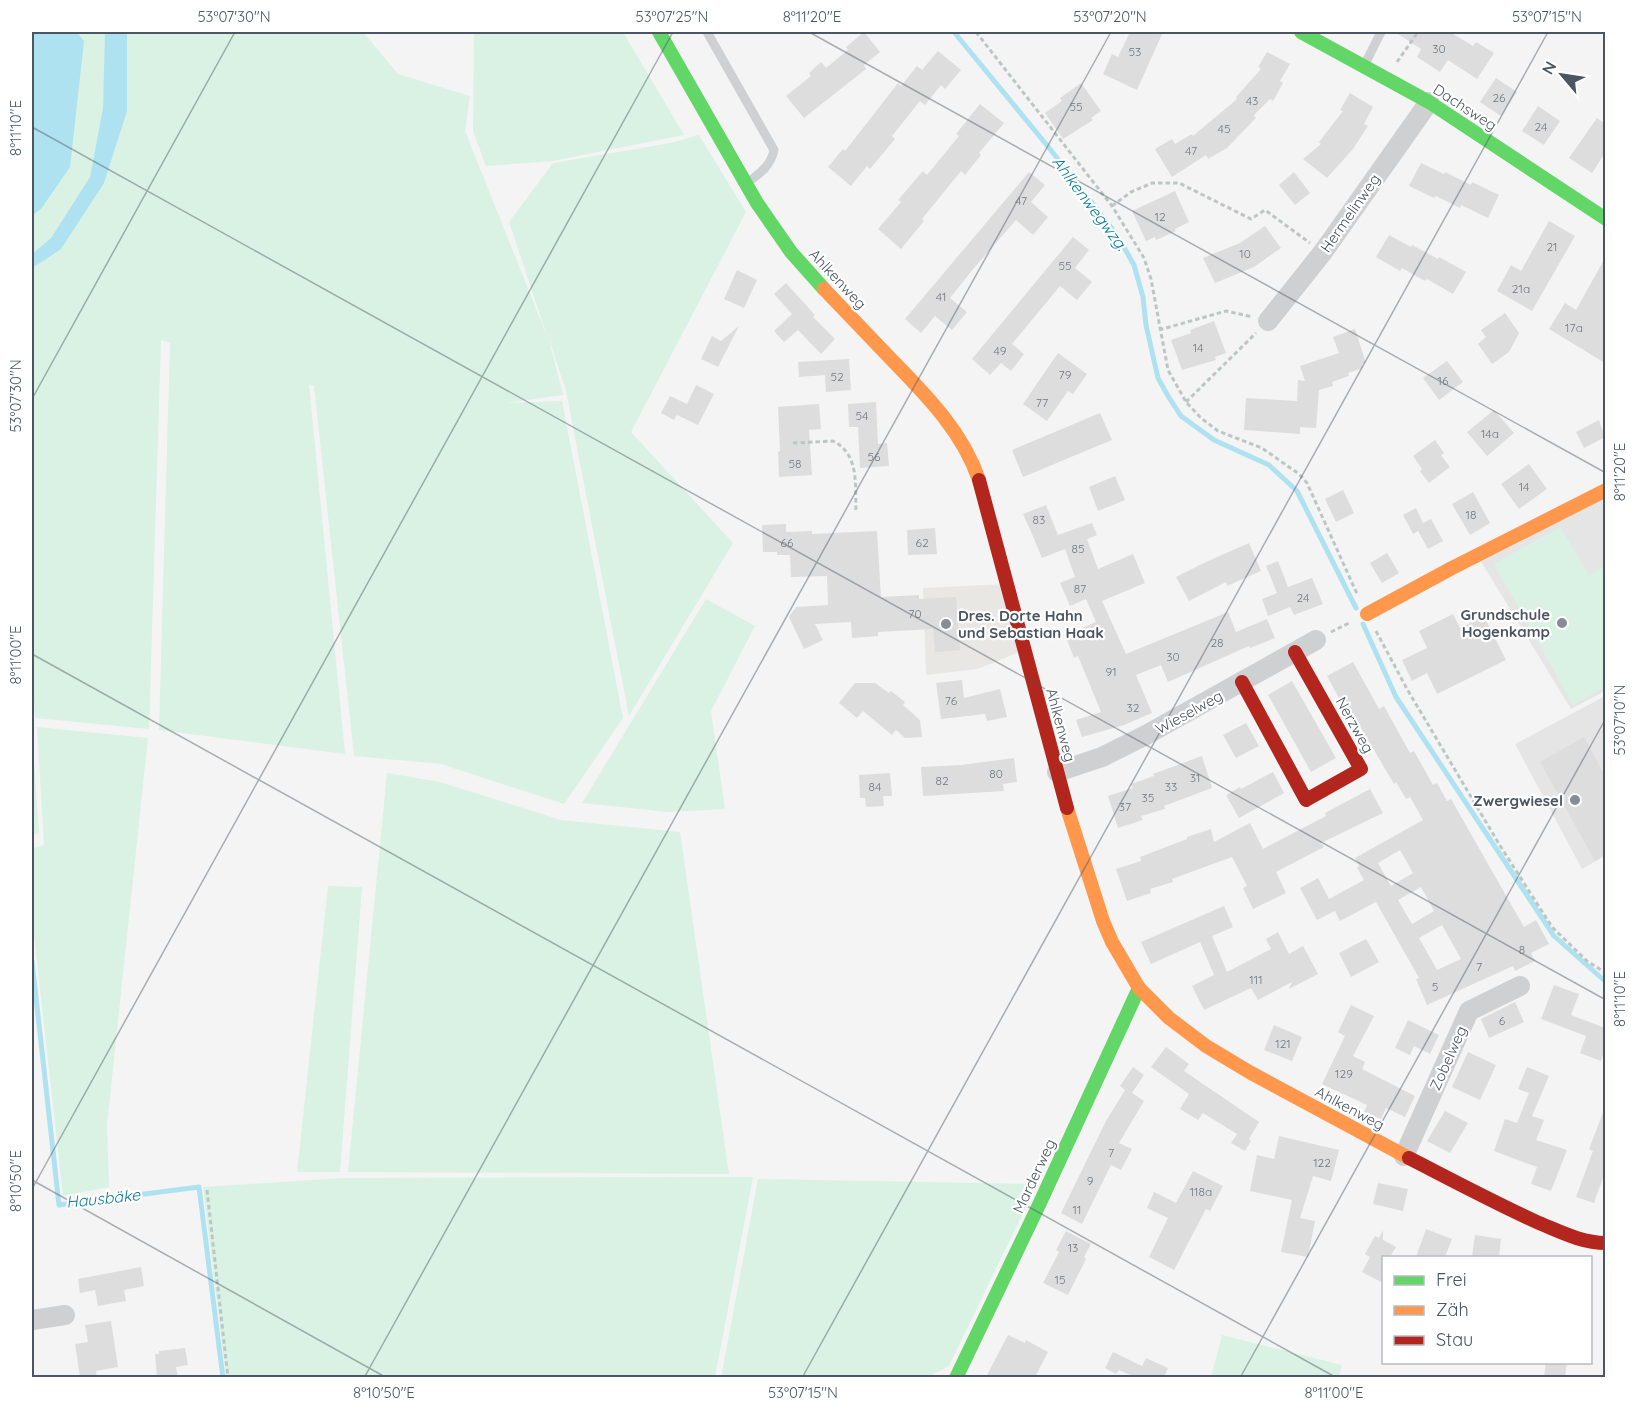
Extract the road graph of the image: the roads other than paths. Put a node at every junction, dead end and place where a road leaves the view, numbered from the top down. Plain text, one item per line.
1 (659, 32) edge
2 (707, 32) edge
3 (1300, 32) edge
4 (1381, 32) edge
5 (1364, 66) junction
6 (1429, 102) junction
7 (747, 184) junction
8 (1605, 219) edge
9 (1268, 321) road end
10 (1605, 490) edge
11 (1366, 614) road end
12 (1316, 640) dead end
13 (1295, 652) junction
14 (1242, 682) junction
15 (1057, 772) junction
16 (1520, 986) dead end
17 (1139, 988) junction
18 (1404, 1156) junction
19 (1605, 1243) edge
20 (65, 1315) dead end
21 (32, 1320) edge
22 (956, 1377) edge

1 - 7 street, Ahlkenweg
2 - 7 lane
3 - 5 street, Dachsweg
4 - 5 lane
5 - 6 street, Dachsweg
6 - 8 street, Dachsweg
6 - 9 street, Hermelinweg
7 - 15 street, Ahlkenweg
10 - 11 street
12 - 13 street, Wieselweg
13 - 14 street, Wieselweg
13 - 14 street, Nerzweg
14 - 15 street, Wieselweg
15 - 17 street, Ahlkenweg
16 - 18 street, Zobelweg
17 - 18 street, Ahlkenweg
17 - 22 street, Marderweg
18 - 19 street, Ahlkenweg
20 - 21 street

